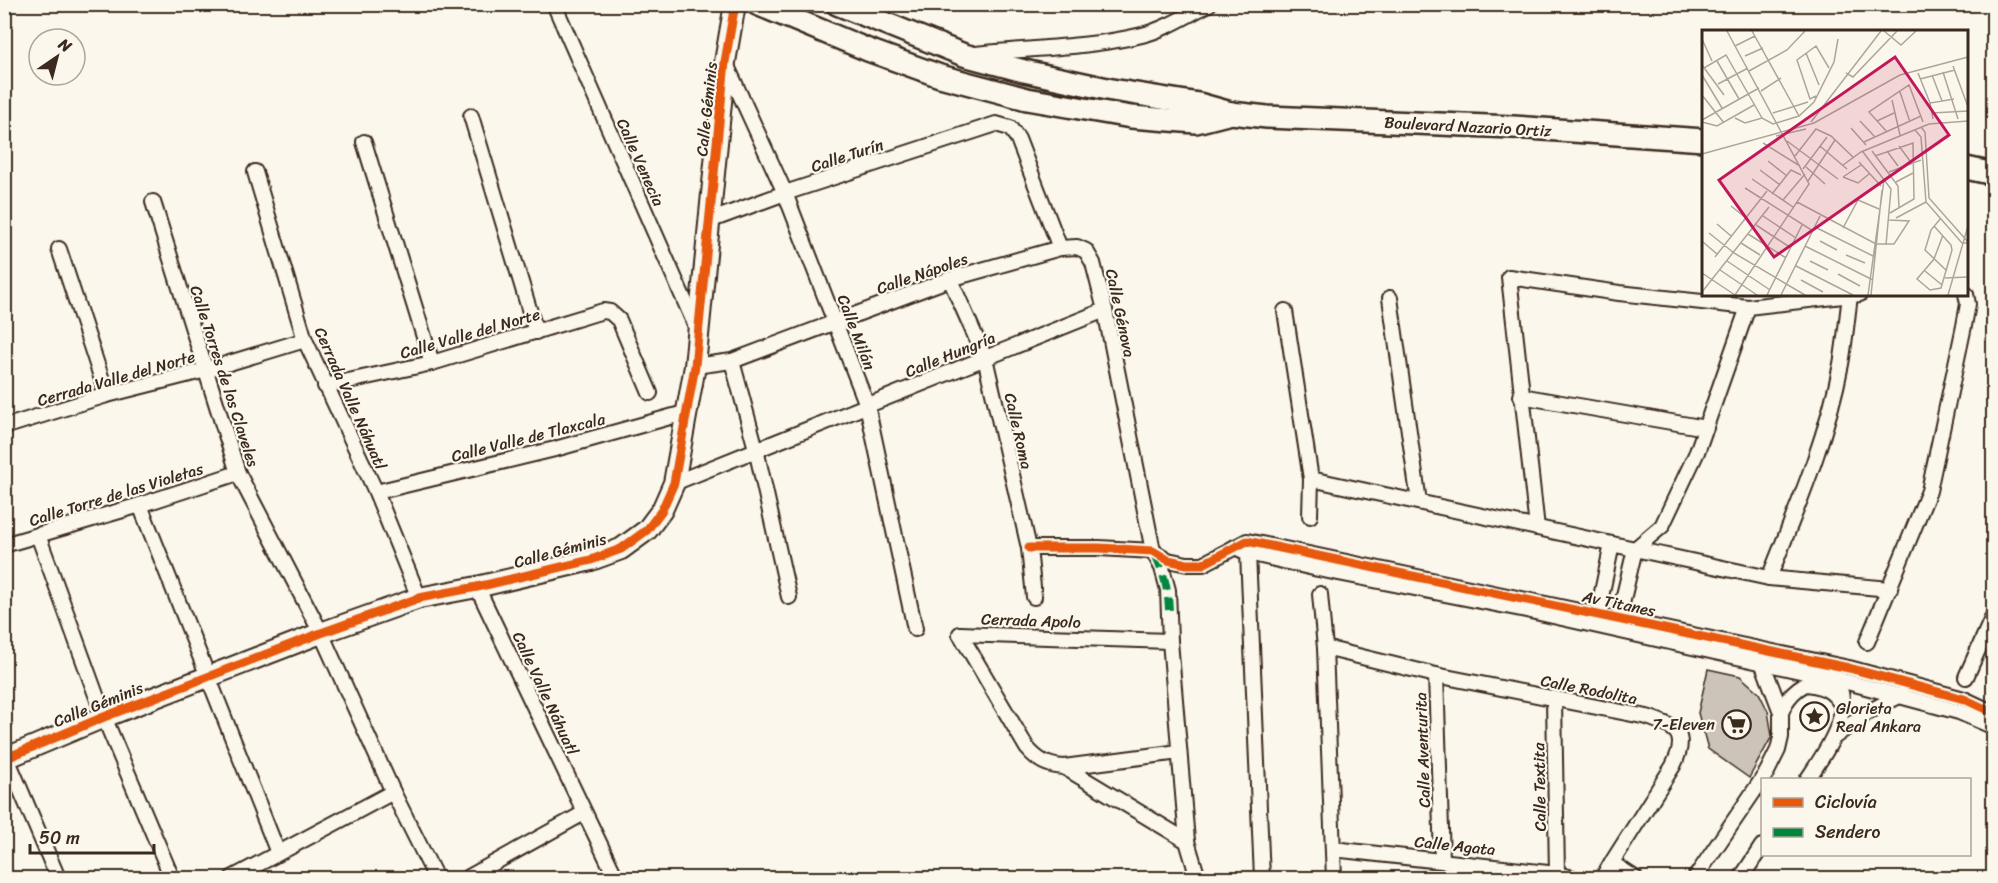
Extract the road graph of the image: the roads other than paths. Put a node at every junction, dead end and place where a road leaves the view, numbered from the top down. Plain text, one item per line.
1 (554, 4) edge
2 (735, 4) edge
3 (757, 4) edge
4 (837, 4) edge
5 (1209, 4) edge
6 (964, 55) junction
7 (725, 62) junction
8 (1232, 113) junction
9 (471, 116) dead end
10 (1702, 140) edge
11 (364, 142) dead end
12 (1968, 168) edge
13 (255, 172) dead end
14 (1994, 174) edge
15 (784, 193) junction
16 (153, 202) dead end
17 (709, 221) junction
18 (1060, 248) junction
19 (59, 249) dead end
20 (950, 279) junction
21 (1846, 296) edge
22 (1855, 296) edge
23 (1966, 296) edge
24 (1390, 298) dead end
25 (1748, 307) junction
26 (1105, 310) junction
27 (1285, 311) dead end
28 (835, 321) junction
29 (536, 332) junction
30 (699, 333) junction
31 (305, 340) junction
32 (985, 358) junction
33 (732, 361) junction
34 (432, 363) junction
35 (695, 366) junction
36 (206, 370) junction
37 (325, 386) junction
38 (651, 393) dead end
39 (106, 395) junction
40 (1521, 396) junction
41 (867, 405) junction
42 (688, 412) junction
43 (4, 428) edge
44 (1706, 428) junction
45 (756, 449) junction
46 (238, 473) junction
47 (1311, 479) junction
48 (674, 483) junction
49 (376, 492) junction
50 (1419, 502) junction
51 (140, 505) junction
52 (1310, 516) dead end
53 (1538, 528) junction
54 (38, 535) junction
55 (1612, 544) junction
56 (4, 545) edge
57 (1235, 547) junction
58 (1029, 548) junction
59 (1635, 549) junction
60 (1153, 551) junction
61 (1248, 553) junction
62 (1770, 578) junction
63 (477, 587) junction
64 (1890, 589) junction
65 (1320, 594) dead end
66 (789, 597) dead end
67 (1034, 597) dead end
68 (419, 598) junction
69 (1994, 614) edge
70 (1596, 620) junction
71 (1617, 625) junction
72 (915, 629) dead end
73 (321, 633) junction
74 (1990, 633) edge
75 (1170, 641) junction
76 (1867, 642) dead end
77 (1324, 648) junction
78 (1762, 662) junction
79 (1817, 663) junction
80 (1849, 668) junction
81 (1436, 675) junction
82 (1830, 676) junction
83 (208, 677) junction
84 (1965, 677) dead end
85 (1807, 684) junction
86 (1901, 695) junction
87 (1554, 700) junction
88 (1842, 706) junction
89 (1781, 712) junction
90 (1994, 712) edge
91 (104, 717) junction
92 (1994, 727) edge
93 (1834, 737) junction
94 (1179, 752) junction
95 (5, 756) edge
96 (1064, 768) junction
97 (1773, 776) edge
98 (1808, 778) edge
99 (393, 792) junction
100 (1761, 792) edge
101 (584, 813) junction
102 (1187, 841) junction
103 (1761, 848) edge
104 (1333, 849) junction
105 (278, 853) junction
106 (1442, 860) junction
107 (1612, 863) junction
108 (1557, 874) junction
109 (475, 877) edge
110 (58, 879) edge
111 (172, 879) edge
112 (232, 879) edge
113 (436, 879) edge
114 (616, 879) edge
115 (1198, 879) edge
116 (1262, 879) edge
117 (1334, 879) edge
118 (1573, 879) edge
119 (1602, 879) edge
120 (1635, 879) edge
121 (1695, 879) edge
122 (1741, 879) edge

1 - 30 street, Calle Venecia
2 - 7 street, Calle Géminis
3 - 8 main road, Boulevard Nazario Ortiz
4 - 6 main road, Boulevard Nazario Ortiz
5 - 6 street
6 - 8 main road, Boulevard Nazario Ortiz
7 - 15 street, Calle Milán
7 - 17 street, Calle Géminis
8 - 10 main road, Boulevard Nazario Ortiz
9 - 29 street
11 - 34 street
12 - 14 main road
13 - 31 street, Cerrada Valle Náhuatl
15 - 17 street, Calle Turín
15 - 18 street, Calle Turín
15 - 28 street, Calle Milán
16 - 36 street, Calle Torres de los Claveles
17 - 30 street, Calle Géminis
18 - 20 street, Calle Nápoles
18 - 26 street, Calle Génova
19 - 39 street
20 - 28 street, Calle Nápoles
20 - 32 street, Calle Roma
21 - 25 street
22 - 62 street
23 - 64 street
24 - 50 street
25 - 40 street
25 - 44 street
26 - 32 street, Calle Hungría
26 - 60 street, Calle Génova
27 - 47 street
28 - 33 street, Calle Nápoles
28 - 41 street, Calle Milán
29 - 34 street, Calle Valle del Norte
29 - 38 street, Calle Valle del Norte
30 - 35 street, Calle Géminis
31 - 36 street, Cerrada Valle del Norte
31 - 37 street, Cerrada Valle Náhuatl
32 - 41 street, Calle Hungría
32 - 58 street, Calle Roma
33 - 35 street, Calle Nápoles
33 - 45 street
34 - 37 street, Calle Valle del Norte
35 - 42 street, Calle Géminis
36 - 39 street, Cerrada Valle del Norte
36 - 46 street, Calle Torres de los Claveles
37 - 49 street, Cerrada Valle Náhuatl
39 - 43 street, Cerrada Valle del Norte
40 - 44 street
40 - 53 street
41 - 45 street, Calle Hungría
41 - 72 street, Calle Milán
42 - 48 street, Calle Géminis
42 - 49 street, Calle Valle de Tlaxcala
44 - 59 street
45 - 48 street, Calle Hungría
45 - 66 street
46 - 51 street, Calle Torre de las Violetas
46 - 73 street, Calle Torres de los Claveles
47 - 50 street
47 - 52 street
48 - 63 street, Calle Géminis
49 - 68 street, Cerrada Valle Náhuatl
50 - 53 street
51 - 54 street, Calle Torre de las Violetas
51 - 83 street
53 - 55 street
54 - 56 street, Calle Torre de las Violetas
54 - 91 street
55 - 59 street
55 - 70 street
57 - 60 street
57 - 61 street, Av Titanes
57 - 70 street, Av Titanes
58 - 60 street
58 - 67 street, Calle Roma
59 - 62 street
59 - 71 street
60 - 75 street, Calle Génova
61 - 70 street, Av Titanes
61 - 116 street
62 - 64 street
63 - 68 street, Calle Géminis
63 - 101 street, Calle Valle Náhuatl
64 - 76 street
65 - 77 street
68 - 73 street, Calle Géminis
69 - 74 street
70 - 71 street, Av Titanes
71 - 78 street, Av Titanes
71 - 79 street, Av Titanes
73 - 83 street, Calle Géminis
73 - 99 street, Calle Torres de los Claveles
74 - 84 street
75 - 94 street
75 - 96 street, Cerrada Apolo
77 - 81 street, Calle Rodolita
77 - 104 street
78 - 82 street, Av Titanes
78 - 89 street
79 - 80 street, Av Titanes
79 - 82 street
80 - 82 street
80 - 90 street, Av Titanes
81 - 87 street, Calle Rodolita
81 - 106 street, Calle Aventurita
82 - 85 street
82 - 86 street, Av Titanes
82 - 88 street
83 - 91 street, Calle Géminis
83 - 105 street
85 - 88 street
85 - 89 street
86 - 92 street, Av Titanes
86 - 93 street
87 - 107 street, Calle Rodolita
87 - 108 street, Calle Textita
88 - 93 street
89 - 97 street
91 - 95 street, Calle Géminis
91 - 111 street
93 - 98 street
94 - 96 street, Cerrada Apolo
94 - 102 street
95 - 110 street
96 - 102 street, Cerrada Apolo
99 - 105 street
99 - 113 street, Calle Torres de los Claveles
100 - 121 street
101 - 109 street
101 - 114 street, Calle Valle Náhuatl
102 - 115 street
103 - 122 street
104 - 106 street, Calle Agata
104 - 117 street
105 - 112 street
106 - 108 street, Calle Agata
107 - 119 street, Calle Rodolita
107 - 120 street
108 - 118 street, Calle Agata

